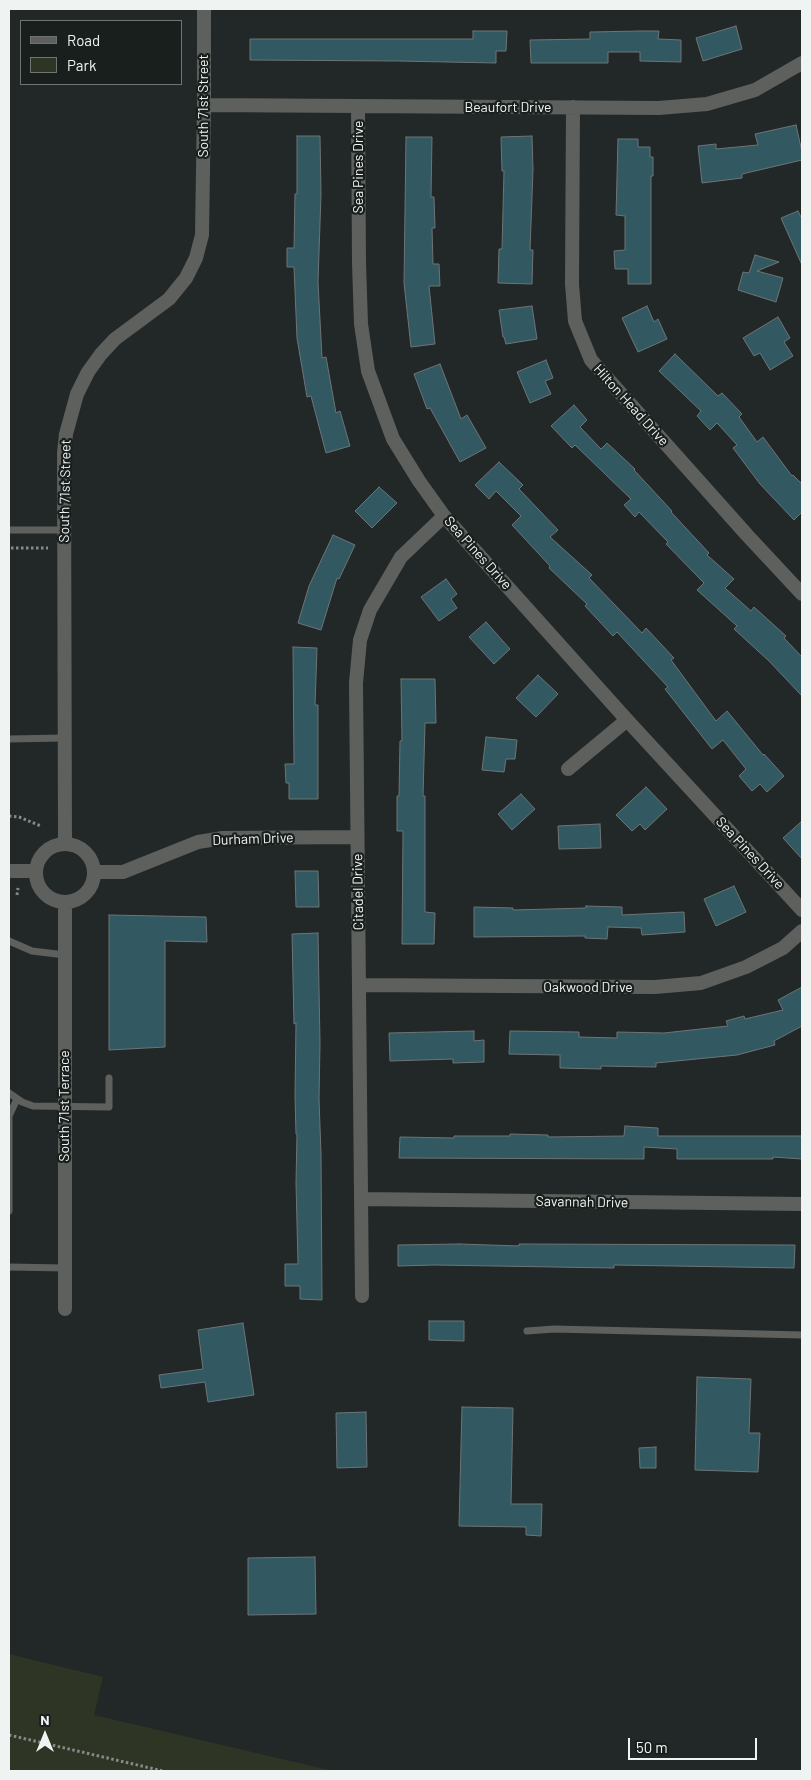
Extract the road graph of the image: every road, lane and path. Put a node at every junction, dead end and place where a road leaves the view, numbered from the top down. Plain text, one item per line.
1 (204, 9) edge
2 (802, 63) edge
3 (204, 105) junction
4 (358, 106) junction
5 (573, 107) junction
6 (444, 516) junction
7 (9, 530) edge
8 (64, 530) junction
9 (11, 548) dead end
10 (48, 548) dead end
11 (802, 594) edge
12 (627, 720) junction
13 (64, 738) junction
14 (9, 739) edge
15 (568, 769) dead end
16 (9, 816) edge
17 (41, 826) dead end
18 (357, 837) junction
19 (65, 844) junction
20 (9, 871) edge
21 (35, 871) junction
22 (94, 872) junction
23 (18, 888) dead end
24 (17, 895) dead end
25 (65, 902) junction
26 (802, 910) edge
27 (802, 931) edge
28 (9, 941) edge
29 (65, 955) junction
30 (360, 985) junction
31 (109, 1078) dead end
32 (9, 1093) edge
33 (17, 1099) junction
34 (64, 1107) junction
35 (361, 1199) junction
36 (802, 1204) edge
37 (9, 1211) edge
38 (9, 1267) edge
39 (64, 1268) junction
40 (362, 1296) dead end
41 (65, 1308) dead end
42 (527, 1332) dead end
43 (802, 1335) edge
44 (9, 1735) edge
45 (163, 1771) edge

1 - 3 street, South 71st Street
2 - 5 street, Beaufort Drive
3 - 4 street, Beaufort Drive
3 - 8 street, South 71st Street
4 - 5 street, Beaufort Drive
4 - 6 street, Sea Pines Drive
5 - 11 street, Hilton Head Drive
6 - 12 street, Sea Pines Drive
6 - 18 street, Citadel Drive
7 - 8 lane
8 - 13 street, South 71st Street
9 - 10 path
12 - 15 street
12 - 26 street, Sea Pines Drive
13 - 14 lane
13 - 19 street, South 71st Street
16 - 17 path
18 - 22 street, Durham Drive
18 - 30 street, Citadel Drive
19 - 21 street
19 - 22 street
20 - 21 street
21 - 25 street
22 - 25 street
23 - 24 path
25 - 29 street, South 71st Terrace
27 - 30 street, Oakwood Drive
28 - 29 lane
29 - 34 street, South 71st Terrace
30 - 35 street, Citadel Drive
31 - 34 lane
32 - 33 lane
33 - 34 lane
33 - 37 lane
34 - 39 street, South 71st Terrace
35 - 36 street, Savannah Drive
35 - 40 street, Citadel Drive
38 - 39 lane
39 - 41 street, South 71st Terrace
42 - 43 lane
44 - 45 path

